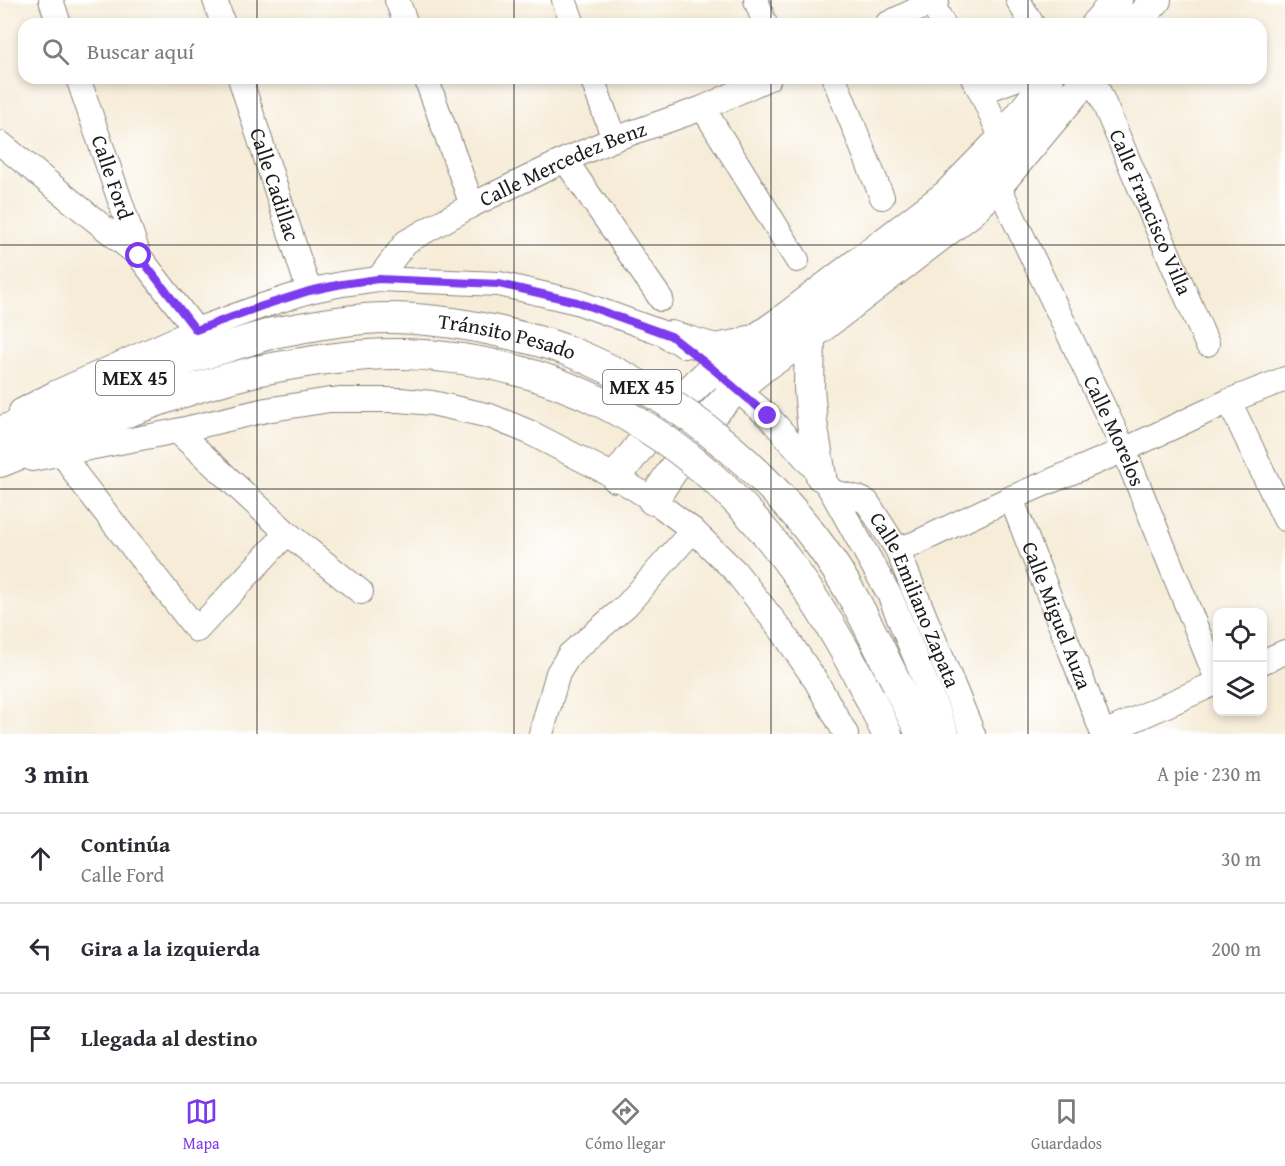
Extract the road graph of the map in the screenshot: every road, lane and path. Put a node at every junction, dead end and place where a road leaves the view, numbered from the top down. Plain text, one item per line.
1 (51, 0) edge
2 (215, 0) edge
3 (397, 0) edge
4 (564, 0) edge
5 (756, 0) edge
6 (1018, 0) edge
7 (1117, 0) edge
8 (1156, 0) edge
9 (935, 7) edge
10 (57, 18) edge
11 (221, 18) edge
12 (404, 18) edge
13 (571, 18) edge
14 (763, 18) edge
15 (904, 18) edge
16 (1028, 18) edge
17 (1101, 18) edge
18 (1140, 18) edge
19 (80, 84) edge
20 (242, 84) edge
21 (428, 84) edge
22 (594, 84) edge
23 (756, 84) edge
24 (836, 84) edge
25 (1036, 84) edge
26 (1082, 84) edge
27 (1096, 84) edge
28 (977, 85) edge
29 (703, 108) junction
30 (614, 139) junction
31 (1002, 139) junction
32 (0, 143) edge
33 (566, 160) junction
34 (998, 185) junction
35 (882, 197) dead end
36 (472, 206) junction
37 (139, 256) junction
38 (797, 260) dead end
39 (378, 279) junction
40 (309, 291) junction
41 (661, 299) dead end
42 (778, 323) junction
43 (196, 330) junction
44 (671, 336) junction
45 (810, 336) junction
46 (1207, 344) dead end
47 (713, 369) junction
48 (1285, 379) edge
49 (736, 389) junction
50 (1229, 401) junction
51 (0, 423) edge
52 (177, 430) junction
53 (0, 432) edge
54 (1124, 450) junction
55 (63, 453) junction
56 (0, 463) edge
57 (616, 477) junction
58 (826, 484) junction
59 (1011, 498) junction
60 (652, 500) junction
61 (1285, 519) edge
62 (693, 530) junction
63 (287, 533) junction
64 (897, 549) junction
65 (361, 592) dead end
66 (1285, 652) edge
67 (1267, 660) edge
68 (1213, 670) edge
69 (1213, 684) edge
70 (541, 734) edge
71 (846, 734) edge
72 (887, 734) edge
73 (921, 734) edge
74 (947, 734) edge
75 (973, 734) edge
76 (1103, 734) edge

1 - 10 street
2 - 11 street
3 - 12 street
4 - 13 street
5 - 14 street
6 - 16 street
7 - 17 main road
8 - 18 main road
9 - 15 street
19 - 37 street, Calle Ford
20 - 40 street, Calle Cadillac
21 - 36 street
22 - 30 street
23 - 29 street, Calle Mercedez Benz
24 - 35 street
25 - 31 main road
26 - 34 main road
27 - 46 street, Calle Francisco Villa
28 - 31 street
29 - 30 street, Calle Mercedez Benz
29 - 38 street
30 - 33 street, Calle Mercedez Benz
31 - 42 main road
32 - 37 street
33 - 36 street, Calle Mercedez Benz
33 - 41 street
34 - 45 main road
34 - 54 street, Calle Morelos
36 - 39 street, Calle Mercedez Benz
37 - 43 street, Calle Ford
39 - 40 street
39 - 44 street
40 - 43 street
42 - 44 main road
42 - 47 main road
43 - 51 street
44 - 47 street
45 - 49 main road
45 - 58 main road
47 - 49 street
47 - 57 main road
48 - 50 street
49 - 58 street
49 - 60 main road
50 - 54 street
50 - 61 street
52 - 55 street
52 - 57 street
52 - 63 street
53 - 73 main road, Tránsito Pesado / MEX 45, bridge
54 - 59 street
54 - 68 street, Calle Morelos
55 - 56 street
55 - 63 street
56 - 72 main road, Tránsito Pesado / MEX 45, bridge
57 - 60 street
58 - 64 street, Calle Emiliano Zapata
58 - 74 street
59 - 64 street
59 - 76 street, Calle Miguel Auza
60 - 62 street
62 - 70 street
62 - 71 street
63 - 65 street
64 - 75 street, Calle Emiliano Zapata
66 - 67 street
69 - 76 street

